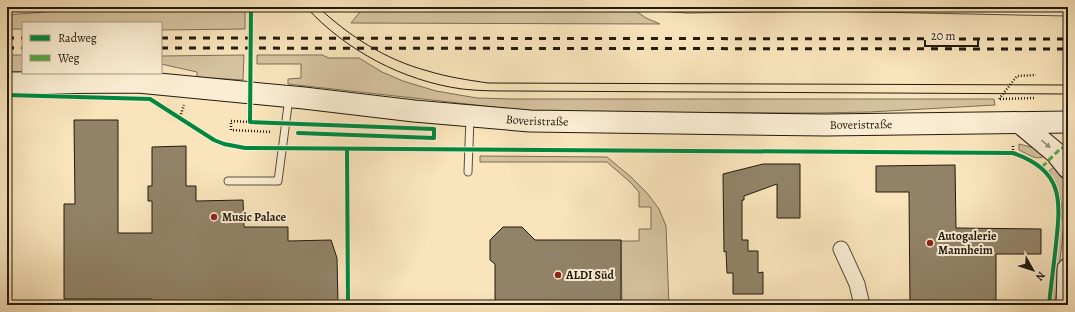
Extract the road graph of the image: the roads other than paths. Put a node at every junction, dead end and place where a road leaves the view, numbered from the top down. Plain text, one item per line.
1 (659, 7) edge
2 (822, 7) edge
3 (1052, 9) edge
4 (1068, 12) edge
5 (7, 83) edge
6 (289, 96) junction
7 (470, 116) junction
8 (1068, 122) edge
9 (1020, 123) junction
10 (1068, 168) edge
11 (468, 172) dead end
12 (228, 181) dead end
13 (841, 249) dead end
14 (1068, 269) edge
15 (862, 305) edge
16 (1067, 305) edge

1 - 2 lane
2 - 3 lane
3 - 4 lane
5 - 6 main road, Boveristraße
6 - 7 main road, Boveristraße
6 - 12 lane
7 - 9 main road, Boveristraße
7 - 11 lane
8 - 9 main road, Boveristraße
9 -> 10 main road
13 - 15 street
14 - 16 main road

